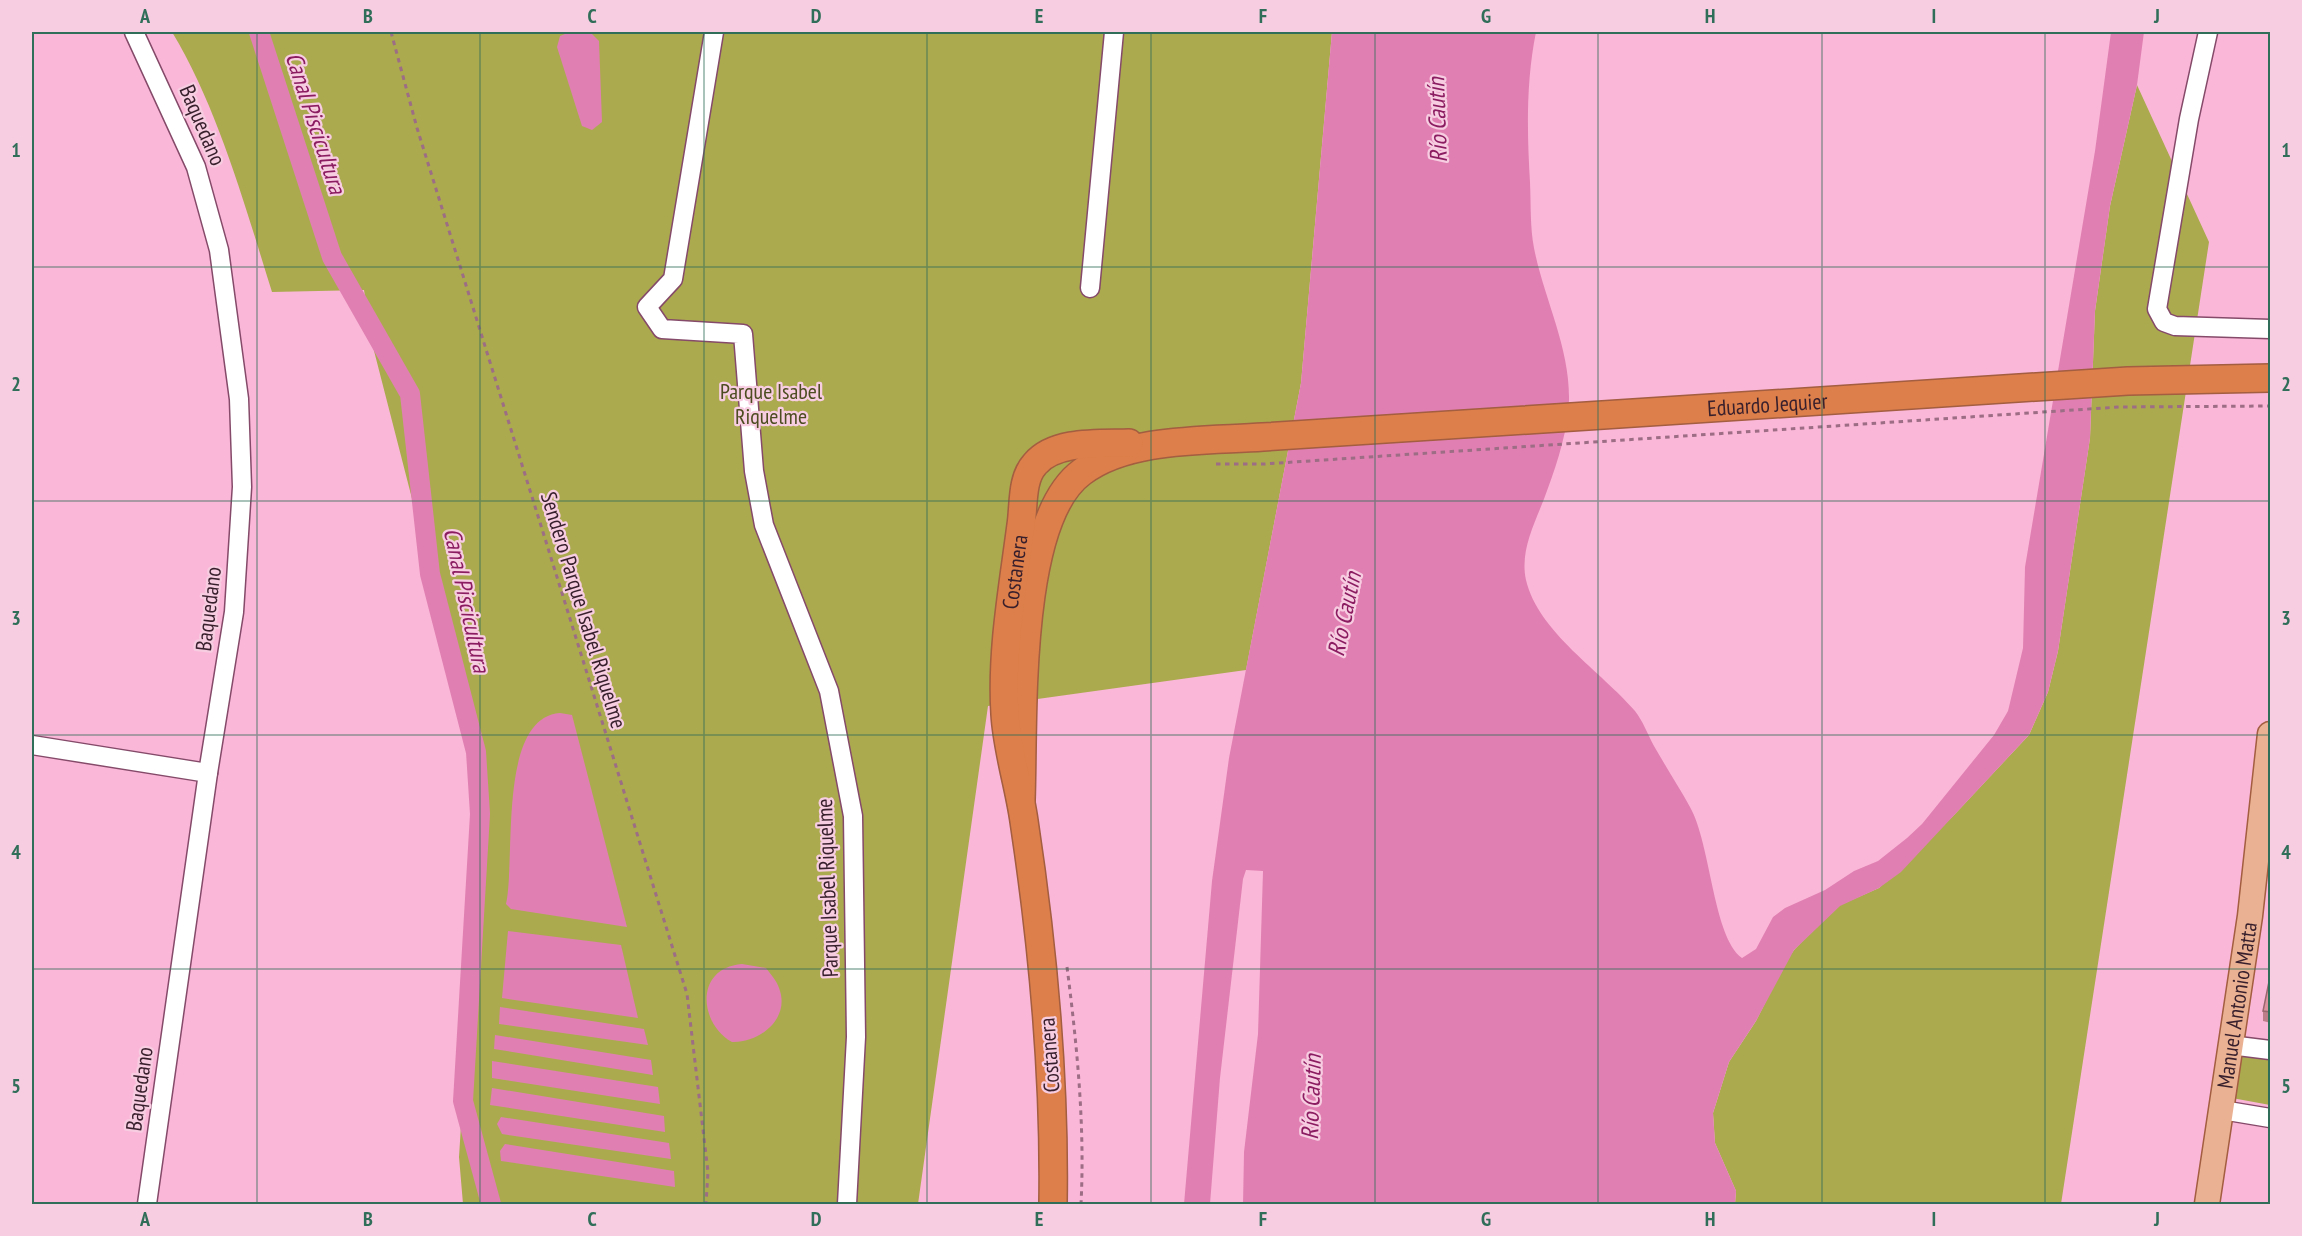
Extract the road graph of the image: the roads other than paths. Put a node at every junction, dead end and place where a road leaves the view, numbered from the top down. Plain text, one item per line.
1 (134, 32) edge
2 (1114, 32) edge
3 (2208, 32) edge
4 (712, 33) edge
5 (1090, 288) dead end
6 (2271, 329) edge
7 (2271, 378) edge
8 (1263, 437) joint
9 (1148, 446) junction
10 (2271, 734) edge
11 (32, 745) edge
12 (208, 773) junction
13 (1021, 800) junction
14 (2230, 1045) junction
15 (2271, 1050) edge
16 (2222, 1110) junction
17 (2271, 1118) edge
18 (147, 1204) edge
19 (847, 1204) edge
20 (1053, 1204) edge
21 (2207, 1204) edge

1 - 12 street, Baquedano
2 - 5 street
3 - 6 street
4 - 19 street, Parque Isabel Riquelme
7 - 8 highway, Eduardo Jequier
8 - 9 highway, Costanera
9 - 13 highway, Costanera
9 - 13 highway, Costanera
10 - 14 main road, Manuel Antonio Matta
11 - 12 street
12 - 18 street, Baquedano
13 - 20 highway, Costanera
14 - 15 street
14 - 16 main road, Manuel Antonio Matta
16 - 17 street
16 - 21 main road, Manuel Antonio Matta

